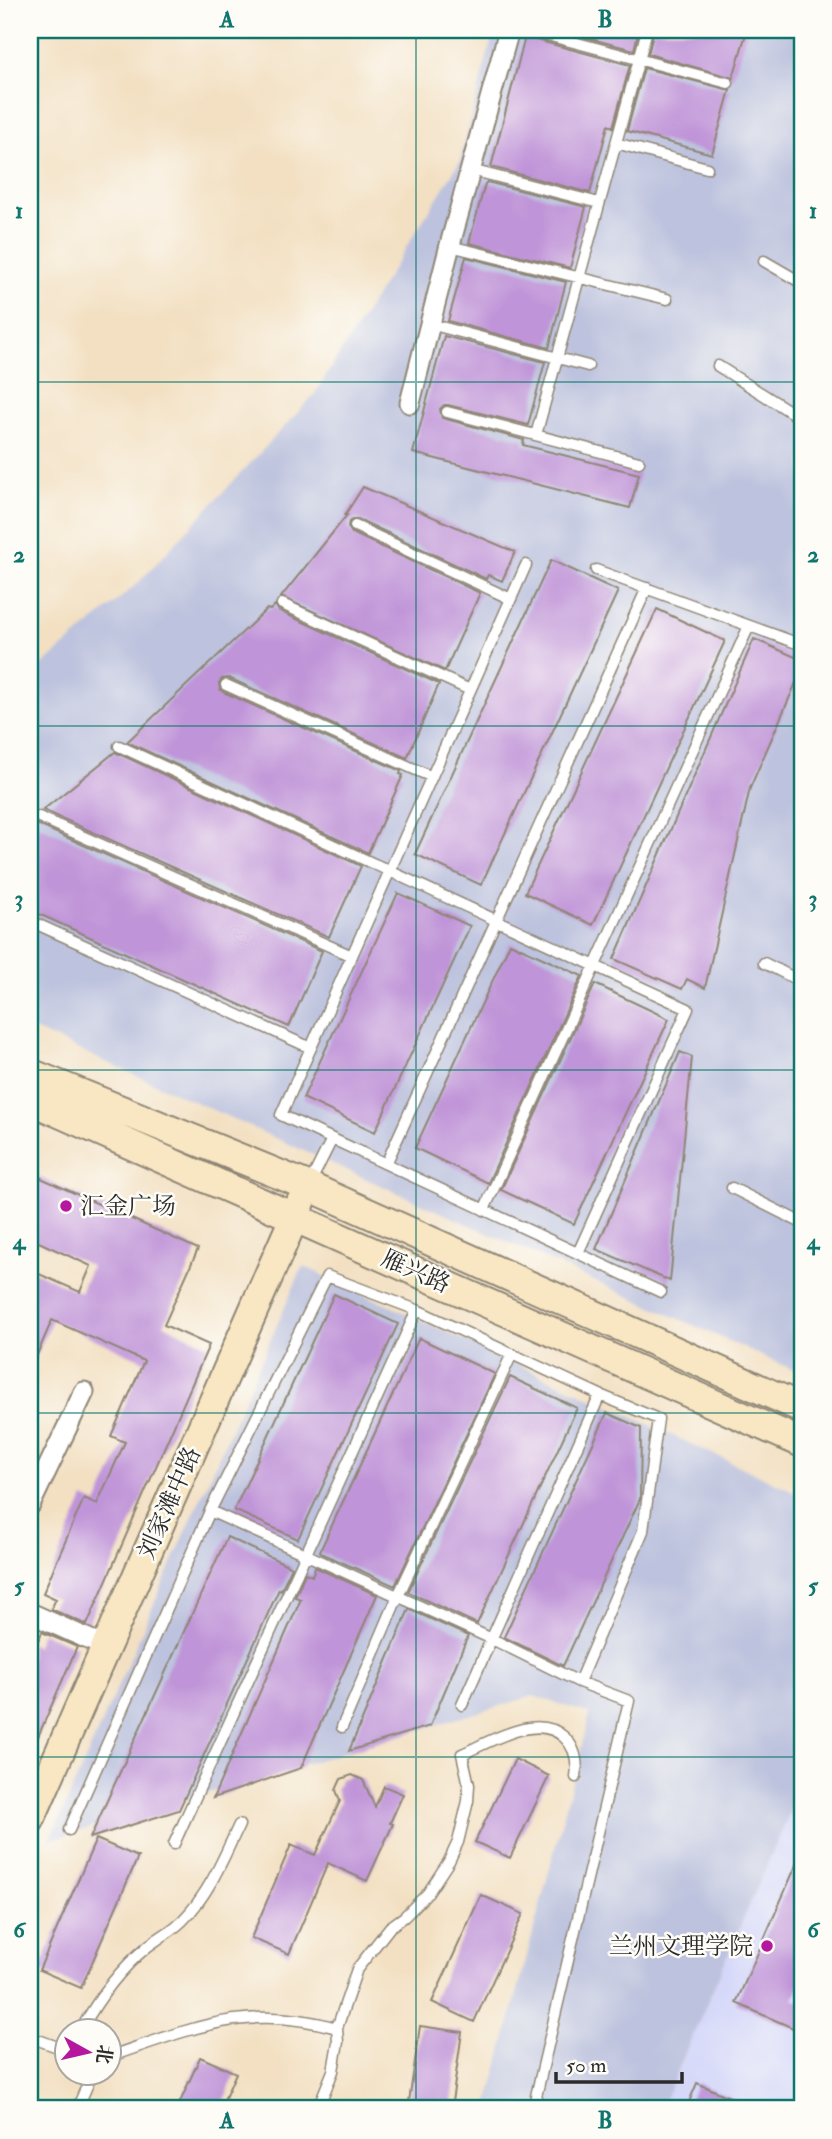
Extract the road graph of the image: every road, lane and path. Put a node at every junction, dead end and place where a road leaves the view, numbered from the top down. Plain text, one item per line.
1 (509, 30) edge
2 (528, 30) edge
3 (647, 30) edge
4 (639, 60) junction
5 (728, 83) dead end
6 (616, 143) junction
7 (707, 168) dead end
8 (471, 170) junction
9 (599, 203) junction
10 (450, 246) junction
11 (764, 261) dead end
12 (579, 278) junction
13 (802, 283) edge
14 (667, 299) dead end
15 (430, 324) junction
16 (557, 358) junction
17 (588, 366) dead end
18 (719, 366) dead end
19 (410, 403) dead end
20 (447, 412) dead end
21 (802, 419) edge
22 (536, 435) junction
23 (639, 462) dead end
24 (355, 526) dead end
25 (526, 565) dead end
26 (596, 570) dead end
27 (647, 588) junction
28 (511, 599) junction
29 (282, 604) dead end
30 (749, 626) junction
31 (802, 645) edge
32 (226, 685) dead end
33 (470, 690) junction
34 (119, 746) dead end
35 (432, 777) junction
36 (39, 817) dead end
37 (389, 872) junction
38 (30, 921) edge
39 (496, 921) junction
40 (352, 957) junction
41 (764, 963) dead end
42 (595, 966) junction
43 (802, 982) edge
44 (311, 1048) junction
45 (30, 1073) edge
46 (30, 1100) edge
47 (332, 1139) junction
48 (386, 1164) junction
49 (308, 1186) junction
50 (732, 1188) dead end
51 (484, 1210) junction
52 (294, 1216) junction
53 (802, 1223) edge
54 (578, 1253) junction
55 (661, 1292) dead end
56 (417, 1310) junction
57 (512, 1354) junction
58 (84, 1392) dead end
59 (600, 1395) junction
60 (802, 1408) edge
61 (802, 1443) edge
62 (30, 1505) edge
63 (210, 1511) junction
64 (307, 1555) junction
65 (398, 1597) junction
66 (30, 1613) edge
67 (492, 1639) junction
68 (106, 1647) junction
69 (579, 1682) junction
70 (462, 1705) dead end
71 (342, 1727) dead end
72 (576, 1777) dead end
73 (30, 1820) edge
74 (239, 1825) dead end
75 (69, 1830) dead end
76 (174, 1844) dead end
77 (89, 2016) edge
78 (337, 2028) junction
79 (30, 2037) edge
80 (52, 2045) edge
81 (122, 2052) edge
82 (88, 2086) edge
83 (78, 2109) edge
84 (315, 2109) edge
85 (533, 2109) edge

1 - 8 street
2 - 4 lane
3 - 4 lane
4 - 5 lane
4 - 6 lane
6 - 7 lane
6 - 9 lane
8 - 9 lane
8 - 10 street
9 - 12 lane
10 - 12 lane
10 - 15 street
11 - 13 lane
12 - 14 lane
12 - 16 lane
15 - 16 lane
15 - 19 street
16 - 17 lane
16 - 22 lane
18 - 21 lane
20 - 22 lane
22 - 23 lane
24 - 28 lane
25 - 28 lane
26 - 27 lane
27 - 30 lane
27 - 39 lane
28 - 33 lane
29 - 33 lane
30 - 31 lane
30 - 42 lane
32 - 35 lane
33 - 35 lane
34 - 37 lane
35 - 37 lane
36 - 40 lane
37 - 39 lane
37 - 40 lane
38 - 44 lane
39 - 42 lane
39 - 48 lane
40 - 44 lane
41 - 43 lane
42 - 51 lane
42 - 54 lane
44 - 47 lane
45 - 49 main road, 雁兴路
46 - 52 main road, 雁兴路
47 - 48 lane
47 - 49 lane
48 - 51 lane
49 - 52 main road, 刘家滩中路
49 - 60 main road, 雁兴路
50 - 53 lane
51 - 54 lane
52 - 61 main road, 雁兴路
52 - 68 main road, 刘家滩中路
54 - 55 lane
56 - 57 lane
56 - 63 lane
56 - 64 lane
57 - 59 lane
57 - 65 lane
58 - 62 street
59 - 67 lane
59 - 69 lane
63 - 64 lane
63 - 75 lane
64 - 65 lane
64 - 76 lane
65 - 67 lane
65 - 71 lane
66 - 68 street
67 - 69 lane
67 - 70 lane
68 - 73 main road, 刘家滩中路
69 - 85 lane
72 - 78 lane
74 - 77 lane
78 - 81 lane
78 - 84 lane
79 - 80 lane
82 - 83 lane

